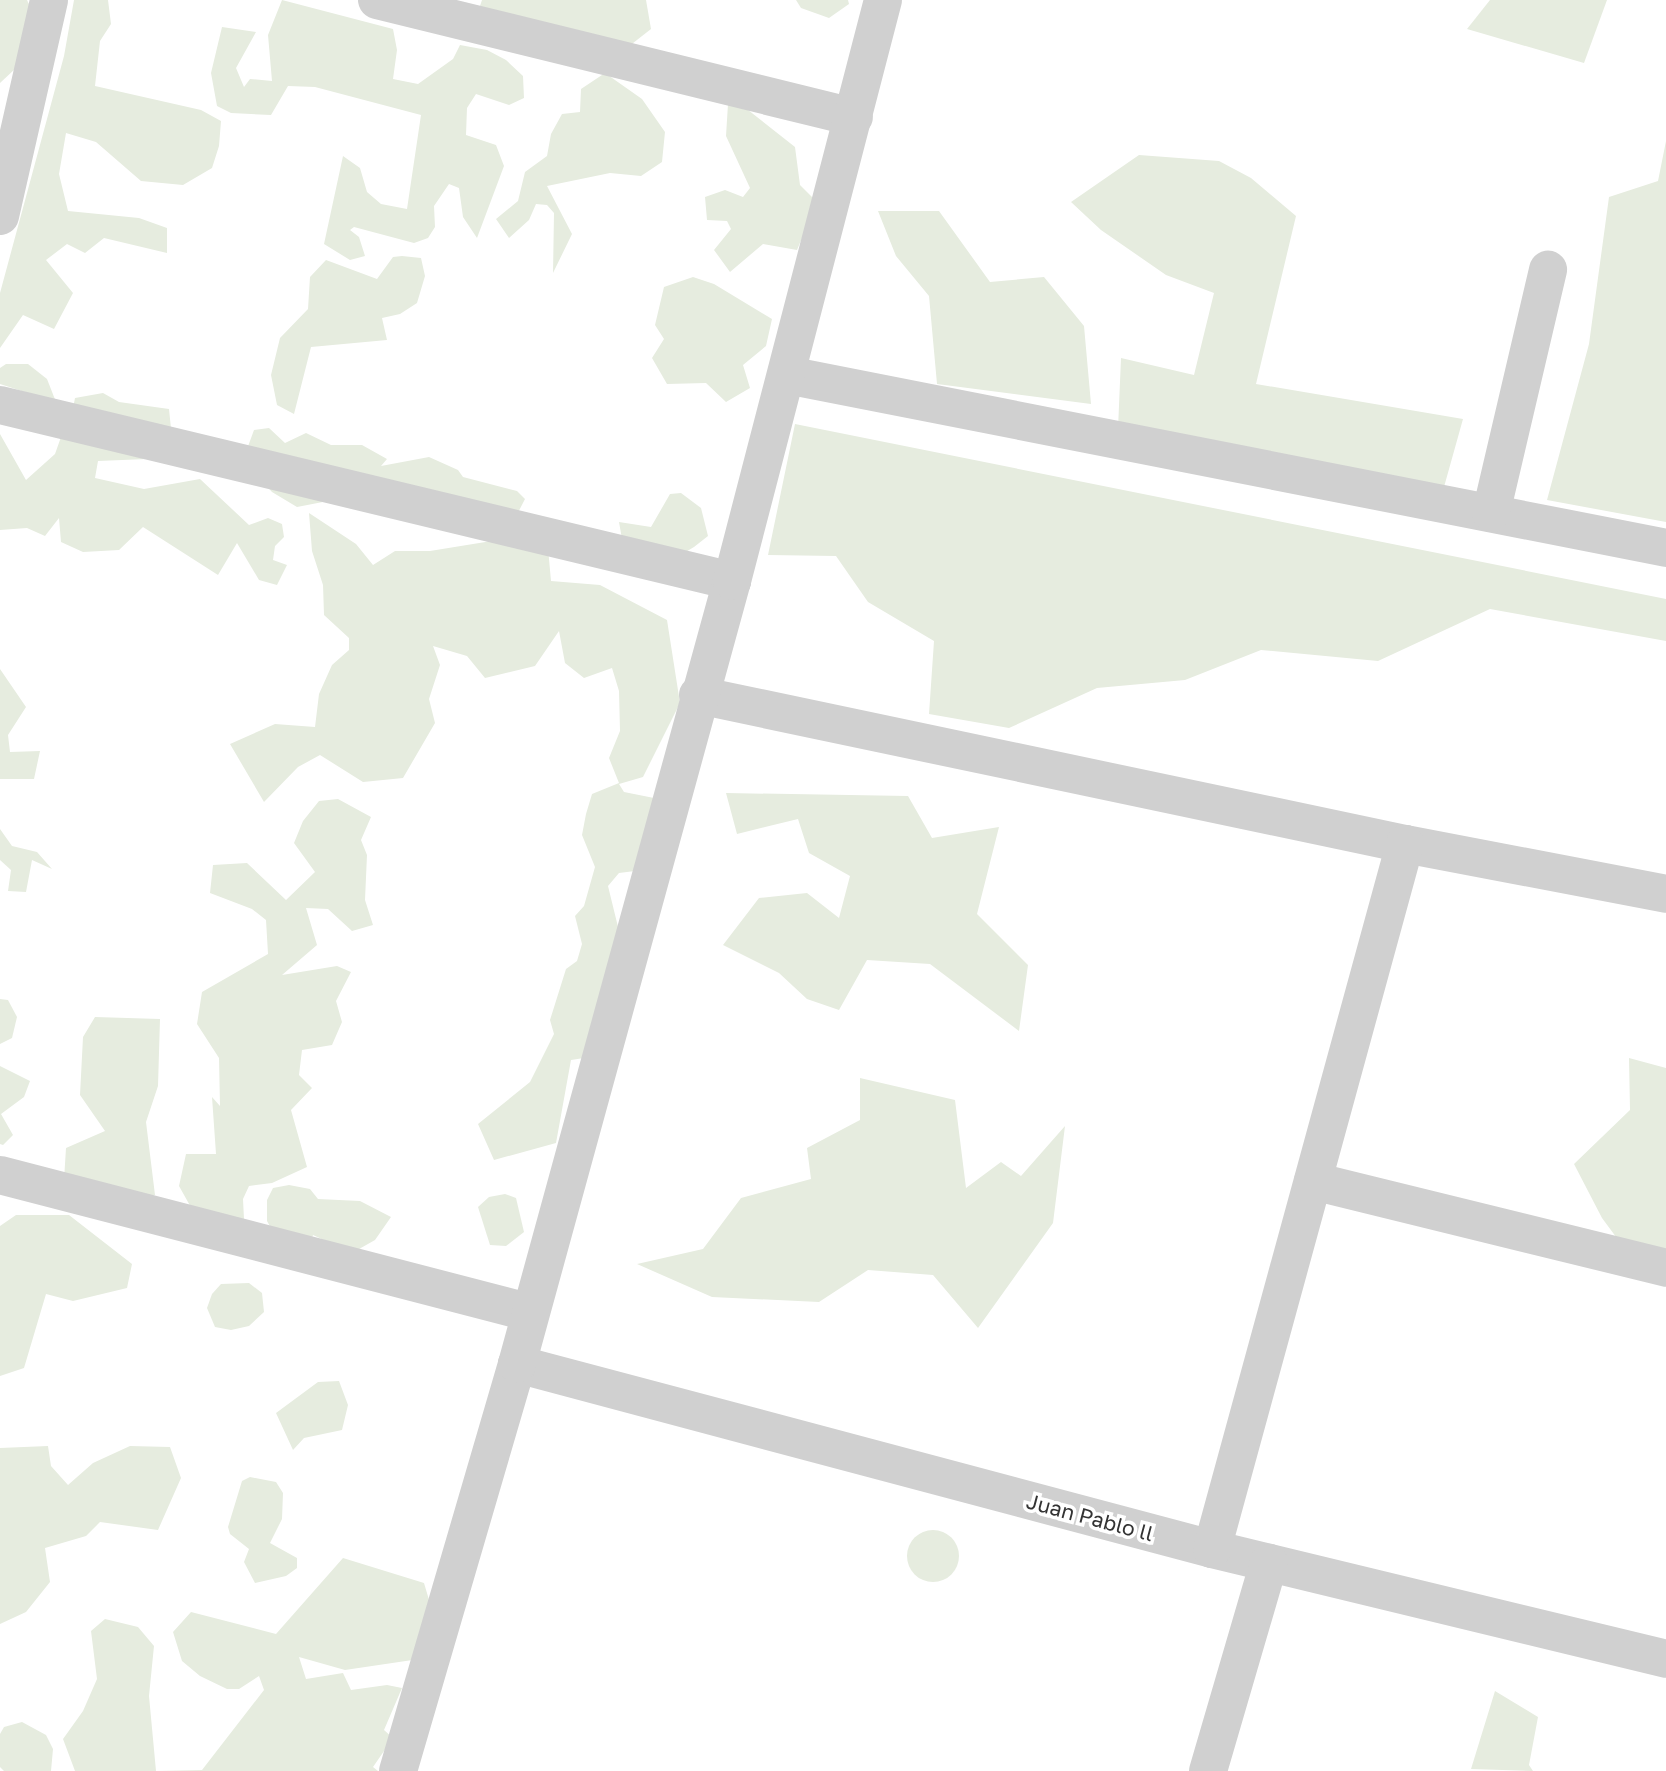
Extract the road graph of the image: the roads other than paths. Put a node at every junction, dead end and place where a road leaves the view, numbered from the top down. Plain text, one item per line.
1 (49, 0) edge
2 (377, 0) edge
3 (883, 0) edge
4 (854, 117) junction
5 (0, 216) edge
6 (1548, 270) dead end
7 (788, 375) junction
8 (0, 405) edge
9 (1491, 513) junction
10 (1666, 548) edge
11 (732, 581) junction
12 (698, 695) junction
13 (1405, 844) junction
14 (1666, 894) edge
15 (0, 1175) edge
16 (1313, 1181) junction
17 (1666, 1268) edge
18 (528, 1312) junction
19 (517, 1364) junction
20 (1212, 1549) junction
21 (1269, 1563) junction
22 (1666, 1659) edge
23 (398, 1771) edge
24 (1208, 1771) edge

1 - 5 street
2 - 4 street
3 - 4 street
4 - 7 street
6 - 9 street
7 - 9 street
7 - 11 street
8 - 11 street
9 - 10 street
11 - 12 street
12 - 13 street
12 - 18 street
13 - 14 street
13 - 16 street
15 - 18 street
16 - 17 street
16 - 20 street
18 - 19 street
19 - 20 street, Juan Pablo ll
19 - 23 street
20 - 21 street, Juan Pablo ll
21 - 22 street, Juan Pablo ll
21 - 24 street

